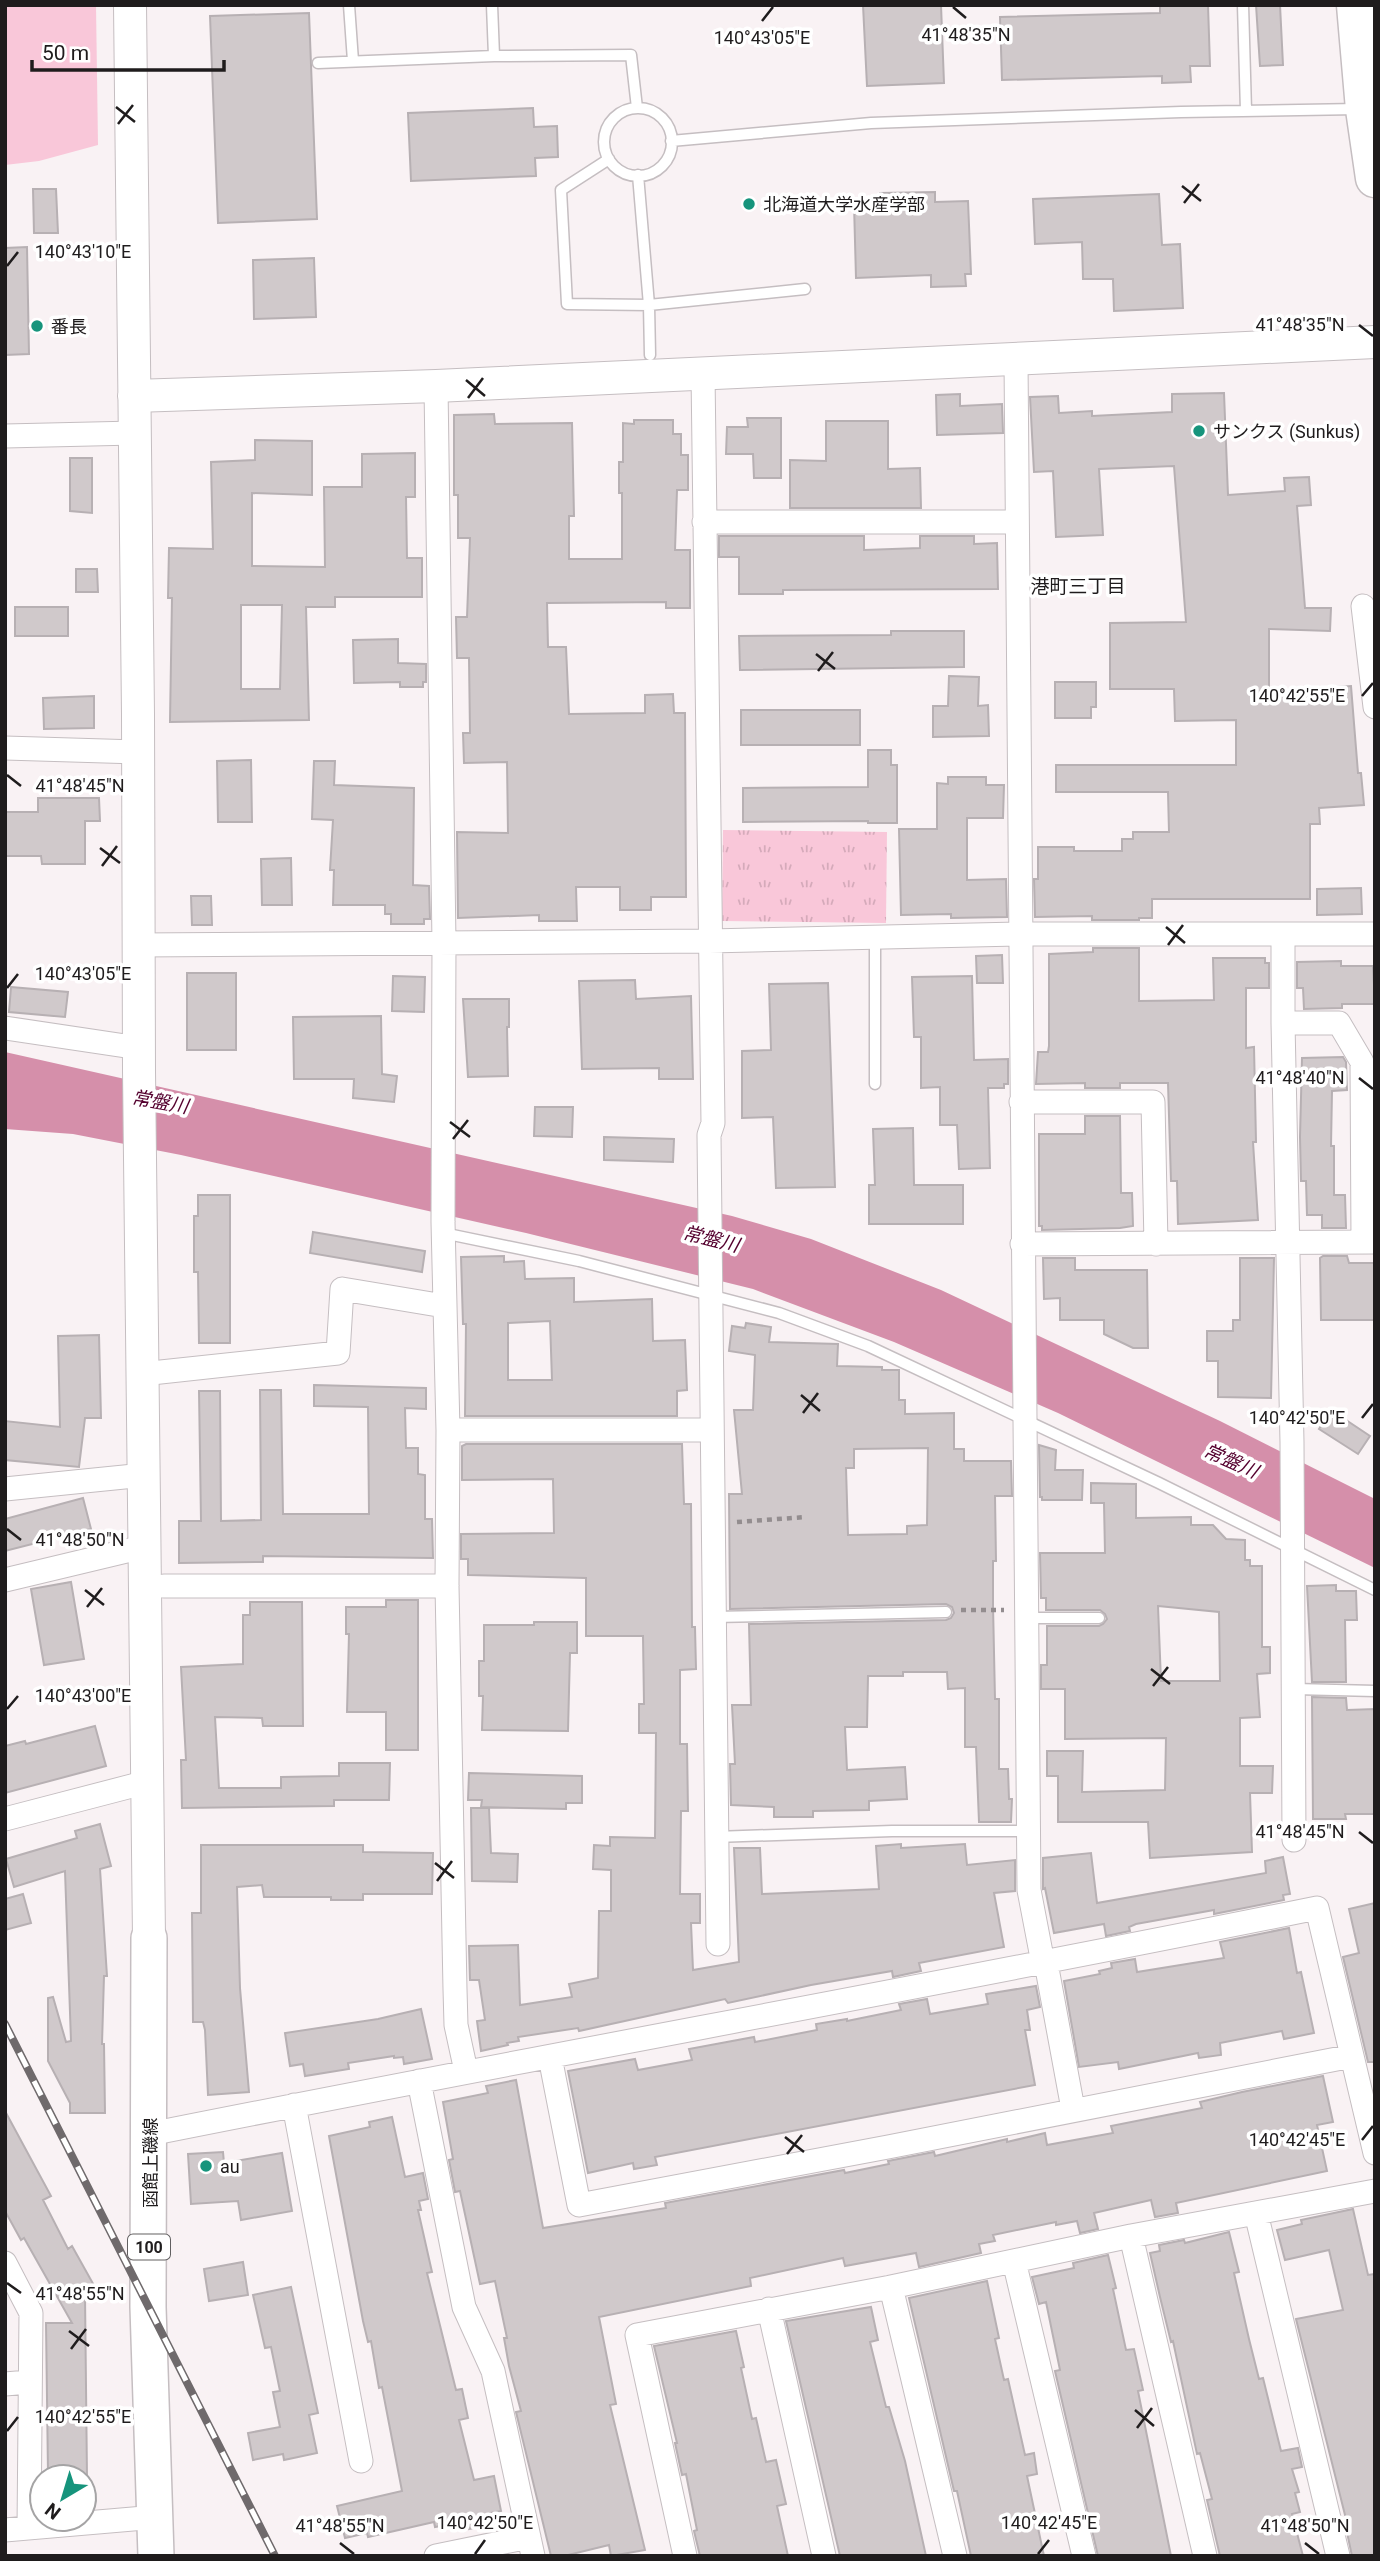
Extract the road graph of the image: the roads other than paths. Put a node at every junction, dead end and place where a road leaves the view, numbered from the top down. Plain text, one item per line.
1 (130, 5) edge
2 (349, 5) edge
3 (492, 5) edge
4 (1243, 5) edge
5 (1356, 5) edge
6 (494, 56) junction
7 (354, 61) junction
8 (318, 63) dead end
9 (1367, 89) edge
10 (637, 108) junction
11 (1246, 111) junction
12 (671, 141) junction
13 (609, 159) junction
14 (638, 175) junction
15 (1375, 178) edge
16 (806, 289) dead end
17 (649, 305) junction
18 (1375, 342) edge
19 (650, 355) dead end
20 (1016, 360) junction
21 (703, 374) junction
22 (436, 386) junction
23 (134, 396) junction
24 (135, 433) junction
25 (5, 436) edge
26 (704, 522) junction
27 (1016, 522) junction
28 (1363, 606) dead end
29 (1371, 635) edge
30 (1375, 707) edge
31 (5, 748) edge
32 (138, 752) junction
33 (1020, 934) junction
34 (1375, 934) edge
35 (1283, 935) junction
36 (875, 936) junction
37 (709, 941) junction
38 (444, 943) junction
39 (137, 945) junction
40 (1283, 1023) junction
41 (5, 1028) edge
42 (139, 1060) junction
43 (875, 1084) dead end
44 (1021, 1102) junction
45 (443, 1228) junction
46 (1369, 1242) edge
47 (1289, 1243) junction
48 (1022, 1244) junction
49 (1156, 1244) junction
50 (710, 1293) junction
51 (444, 1306) junction
52 (142, 1374) junction
53 (1023, 1416) junction
54 (448, 1430) junction
55 (712, 1430) junction
56 (144, 1475) junction
57 (5, 1489) edge
58 (1291, 1542) junction
59 (143, 1547) junction
60 (5, 1580) edge
61 (164, 1586) dead end
62 (447, 1586) junction
63 (1375, 1590) edge
64 (946, 1612) road end
65 (1026, 1614) junction
66 (714, 1617) junction
67 (1100, 1618) dead end
68 (1295, 1689) junction
69 (1375, 1691) edge
70 (147, 1782) junction
71 (5, 1819) edge
72 (1029, 1831) junction
73 (715, 1837) junction
74 (1294, 1840) dead end
75 (149, 1938) joint
76 (718, 1944) dead end
77 (1045, 1963) junction
78 (1352, 2056) junction
79 (550, 2057) junction
80 (466, 2071) junction
81 (419, 2081) junction
82 (294, 2105) junction
83 (1073, 2109) junction
84 (150, 2134) junction
85 (1375, 2153) edge
86 (1375, 2191) edge
87 (1256, 2213) junction
88 (1131, 2236) junction
89 (1014, 2261) junction
90 (5, 2263) edge
91 (891, 2287) junction
92 (769, 2309) junction
93 (29, 2382) junction
94 (5, 2384) edge
95 (361, 2461) dead end
96 (29, 2463) edge
97 (156, 2517) junction
98 (98, 2522) edge
99 (28, 2528) edge
100 (5, 2530) edge
101 (531, 2547) edge
102 (156, 2556) edge
103 (436, 2556) edge
104 (685, 2556) edge
105 (824, 2556) edge
106 (956, 2556) edge
107 (1084, 2556) edge
108 (1205, 2556) edge
109 (1338, 2556) edge

1 - 23 street
2 - 7 lane
3 - 6 lane
4 - 11 lane
5 - 9 highway
6 - 7 lane
6 - 10 lane
7 - 8 lane
9 - 11 lane
9 - 15 highway
10 - 12 lane
10 - 13 lane
11 - 12 lane
12 - 14 lane
13 - 14 lane
13 - 17 lane
14 - 17 lane
16 - 17 lane
17 - 19 lane
18 - 20 street
20 - 21 street
20 - 27 street
21 - 22 street
21 - 26 street
22 - 23 street
22 - 38 street
23 - 24 street
24 - 25 street
24 - 32 street
26 - 27 street
26 - 37 street
27 - 33 street
28 - 29 street
29 - 30 street
31 - 32 street
32 - 39 street
33 - 35 street
33 - 36 street
33 - 44 street
34 - 35 street
35 - 40 street
36 - 37 street
36 - 43 lane
37 - 38 street
37 - 50 street
38 - 39 street
38 - 45 street
39 - 42 street
40 - 46 street
40 - 47 street
41 - 42 street
42 - 52 street
44 - 48 street
44 - 49 street
45 - 50 lane
45 - 51 street
46 - 47 street
47 - 49 street
47 - 58 street
48 - 49 street
48 - 53 street
50 - 53 lane
50 - 55 street
51 - 52 street
51 - 54 street
52 - 56 street
53 - 58 lane
53 - 65 street
54 - 55 street
54 - 62 street
55 - 66 street
56 - 57 street
56 - 59 street
58 - 63 lane
58 - 68 street
59 - 60 street
59 - 70 street
61 - 62 street
62 - 80 street
64 - 66 lane
65 - 67 lane
65 - 72 street
66 - 73 street
68 - 69 lane
68 - 74 street
70 - 71 street
70 - 75 street
72 - 73 lane
72 - 77 street
73 - 76 street
75 - 84 main road, 函館上磯線 / 100
77 - 78 street
77 - 79 street
77 - 83 street
78 - 83 street
78 - 85 street
79 - 80 street
79 - 83 street
80 - 81 street
81 - 82 street
81 - 101 street
82 - 84 street
82 - 95 street
84 - 97 main road, 函館上磯線 / 100
86 - 87 street
87 - 88 street
87 - 109 street
88 - 89 street
88 - 108 street
89 - 91 street
89 - 107 street
90 - 93 street
91 - 92 street
91 - 106 street
92 - 104 street
92 - 105 street
93 - 94 street
93 - 96 street
97 - 98 street
97 - 102 main road, 函館上磯線 / 100
99 - 100 street
101 - 103 street

